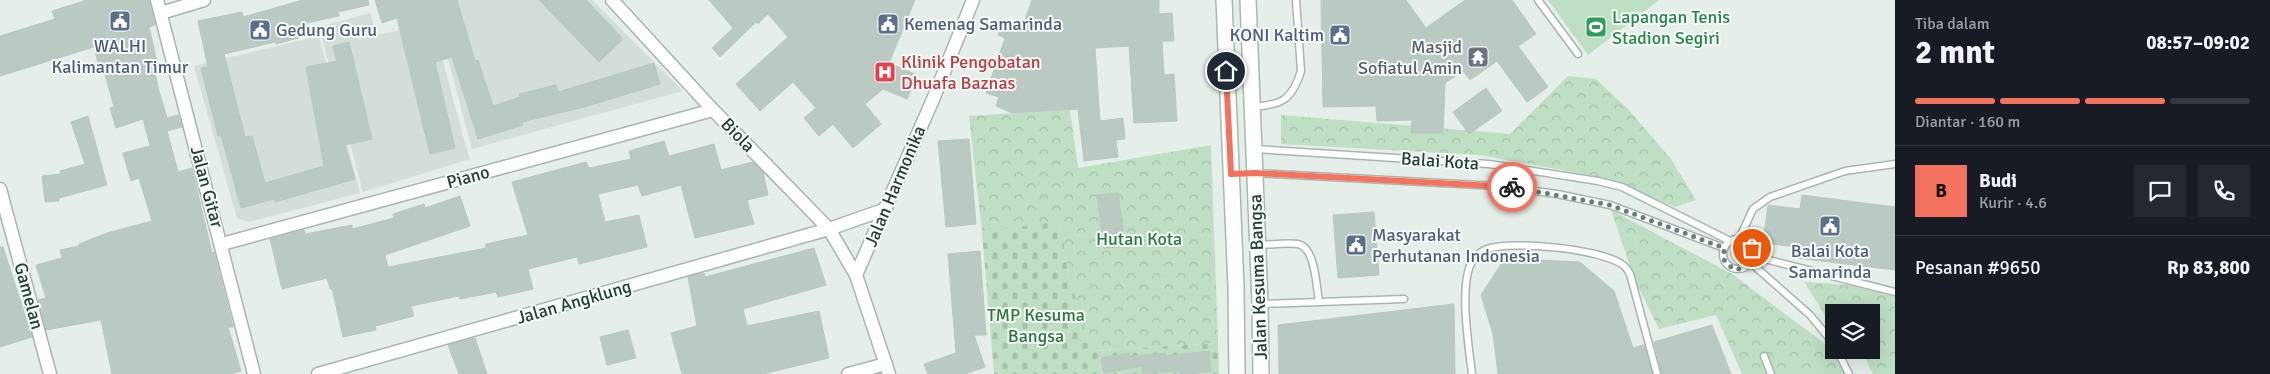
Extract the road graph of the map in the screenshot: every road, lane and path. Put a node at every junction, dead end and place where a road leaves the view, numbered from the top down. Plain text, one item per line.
1 (157, 0) edge
2 (204, 0) edge
3 (612, 0) edge
4 (973, 0) edge
5 (1224, 0) edge
6 (1248, 0) edge
7 (1296, 0) edge
8 (1538, 0) edge
9 (161, 13) junction
10 (1578, 54) dead end
11 (1252, 107) junction
12 (713, 110) junction
13 (1230, 149) junction
14 (1255, 149) junction
15 (1895, 164) edge
16 (1255, 173) junction
17 (1231, 174) junction
18 (0, 189) edge
19 (886, 209) junction
20 (830, 229) junction
21 (1739, 238) junction
22 (1730, 241) junction
23 (222, 244) junction
24 (1258, 246) junction
25 (1724, 248) junction
26 (1752, 259) junction
27 (856, 275) junction
28 (1895, 292) edge
29 (1404, 299) dead end
30 (1319, 301) junction
31 (1260, 304) junction
32 (1825, 333) edge
33 (1764, 356) dead end
34 (1842, 359) edge
35 (887, 369) edge
36 (50, 374) edge
37 (254, 374) edge
38 (318, 374) edge
39 (848, 374) edge
40 (1237, 374) edge
41 (1261, 374) edge
42 (1472, 374) edge
43 (1657, 374) edge
44 (1771, 374) edge
45 (1849, 374) edge

1 - 9 street, Jalan Gitar
2 - 9 street
3 - 12 street, Biola
4 - 19 street, Jalan Harmonika
5 - 13 street, Jalan Kesuma Bangsa
6 - 11 street, Jalan Kesuma Bangsa
7 - 11 lane
8 - 10 lane
9 - 23 street, Jalan Gitar
11 - 14 street, Jalan Kesuma Bangsa
12 - 20 street, Biola
12 - 23 street, Piano
13 - 14 street
13 - 17 street, Jalan Kesuma Bangsa
14 - 16 street, Jalan Kesuma Bangsa
14 - 22 lane, Balai Kota
15 - 21 lane
16 - 17 street
16 - 24 street, Jalan Kesuma Bangsa
16 - 25 lane, Balai Kota
17 - 40 street, Jalan Kesuma Bangsa
18 - 36 street, Gamelan
19 - 20 street, Jalan Angklung
19 - 27 street, Jalan Harmonika
20 - 27 street, Biola
20 - 38 street, Jalan Angklung
21 - 22 lane
21 - 26 lane
22 - 25 lane
23 - 37 street, Jalan Gitar
24 - 30 lane
24 - 31 street, Jalan Kesuma Bangsa
25 - 26 lane
26 - 28 lane
26 - 32 lane
27 - 35 street
29 - 30 lane
30 - 31 lane
31 - 41 street, Jalan Kesuma Bangsa
33 - 44 lane
34 - 45 lane
35 - 39 street
42 - 43 lane

